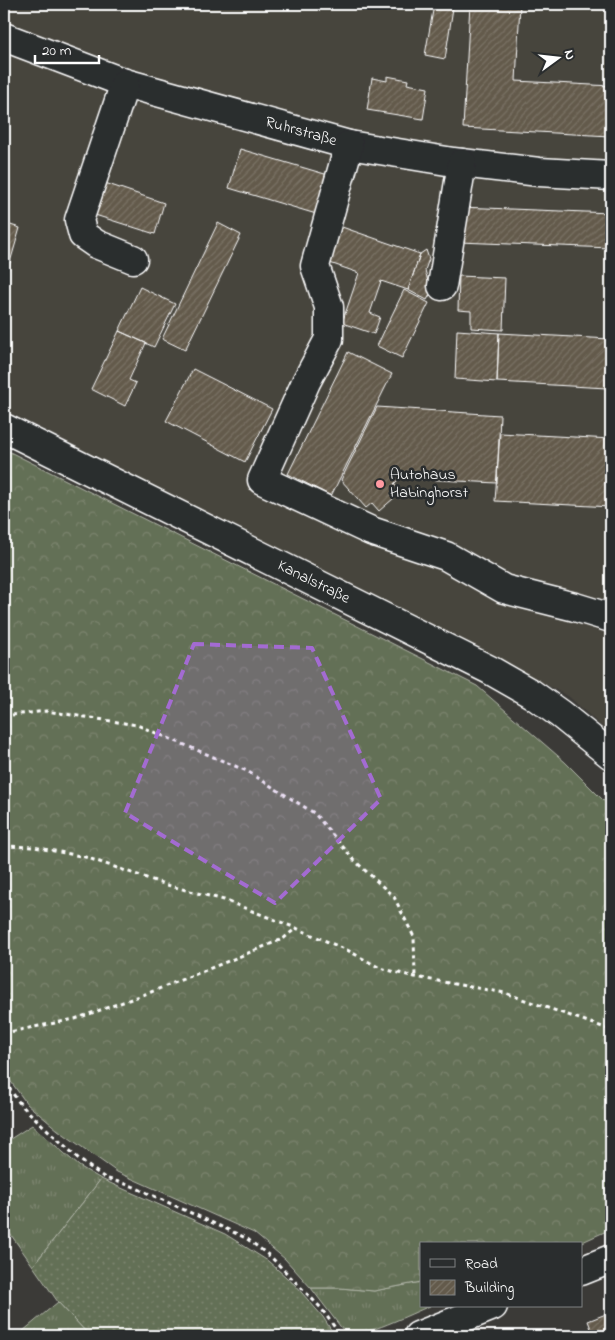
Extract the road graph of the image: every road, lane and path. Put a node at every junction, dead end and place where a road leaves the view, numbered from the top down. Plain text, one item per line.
1 (4, 37) edge
2 (125, 83) junction
3 (349, 144) junction
4 (462, 163) junction
5 (611, 176) edge
6 (133, 259) dead end
7 (442, 286) dead end
8 (4, 428) edge
9 (611, 618) edge
10 (4, 716) edge
11 (611, 755) edge
12 (4, 846) edge
13 (296, 928) junction
14 (415, 977) junction
15 (611, 1030) edge
16 (4, 1033) edge
17 (4, 1081) edge
18 (611, 1259) edge
19 (582, 1271) edge
20 (488, 1308) edge
21 (338, 1336) edge
22 (418, 1336) edge

1 - 2 main road, Ruhrstraße
2 - 3 main road, Ruhrstraße
2 - 6 main road
3 - 4 main road, Ruhrstraße
3 - 9 main road
4 - 5 main road, Ruhrstraße
4 - 7 main road
8 - 11 main road, Kanalstraße
10 - 14 path
12 - 13 path
13 - 14 path
13 - 16 path
14 - 15 path
17 - 21 path
18 - 19 main road
20 - 22 main road

